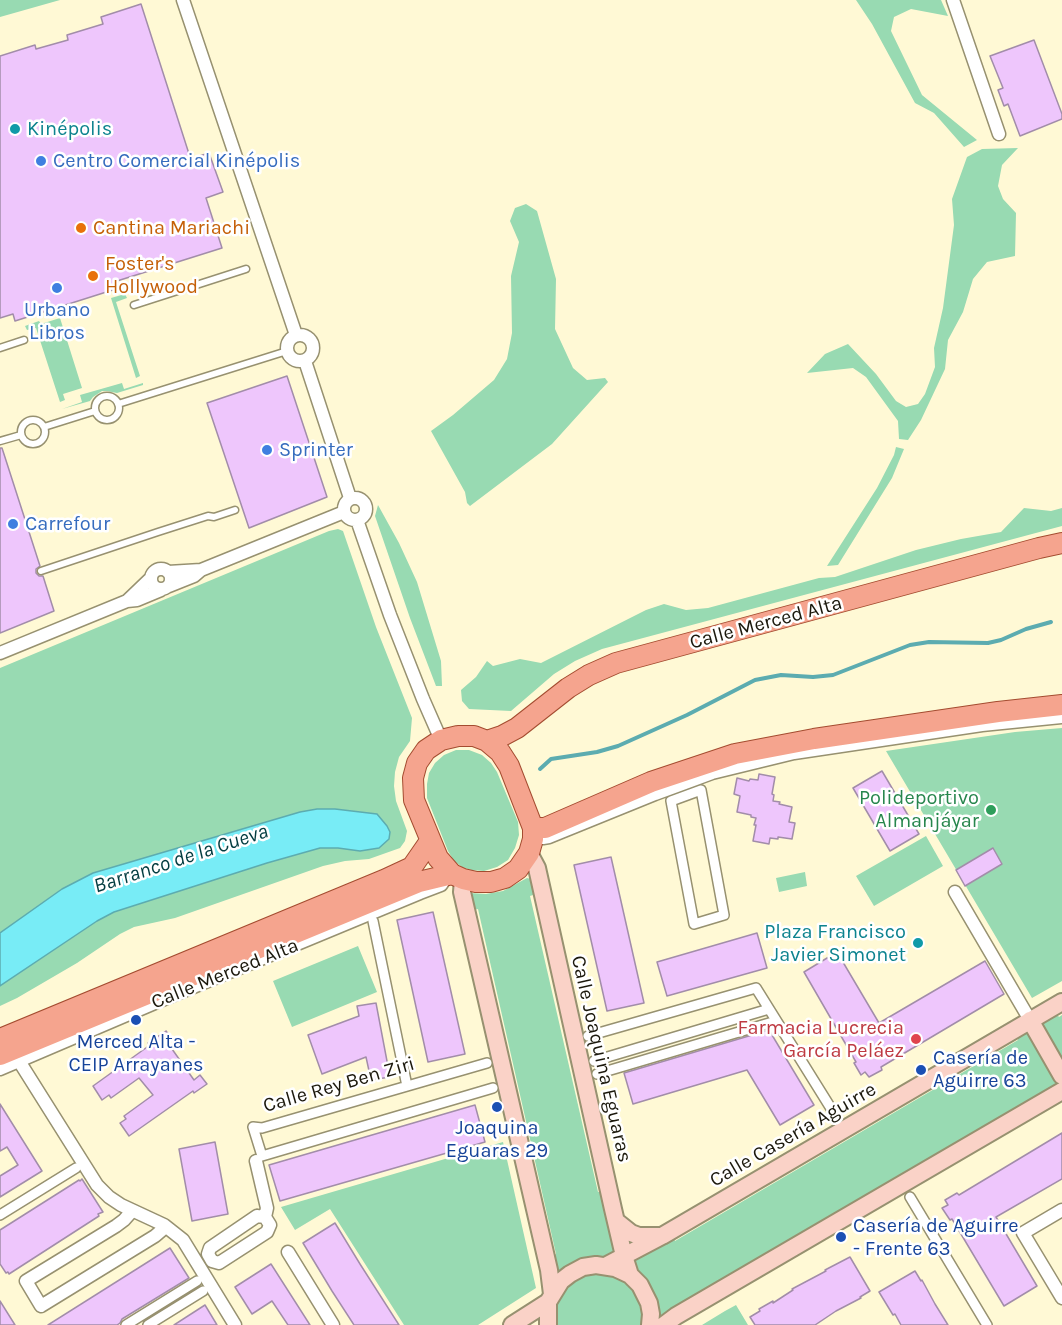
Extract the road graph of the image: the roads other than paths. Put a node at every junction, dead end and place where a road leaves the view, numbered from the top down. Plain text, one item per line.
1 (183, 0) edge
2 (953, 0) edge
3 (999, 134) dead end
4 (246, 269) dead end
5 (134, 305) dead end
6 (296, 335) junction
7 (24, 340) dead end
8 (0, 348) edge
9 (287, 351) junction
10 (305, 361) junction
11 (118, 404) junction
12 (94, 411) junction
13 (44, 428) junction
14 (21, 435) junction
15 (0, 441) edge
16 (351, 498) junction
17 (235, 510) dead end
18 (344, 512) junction
19 (357, 520) junction
20 (1062, 543) edge
21 (201, 570) junction
22 (41, 571) dead end
23 (168, 572) junction
24 (151, 578) junction
25 (165, 588) junction
26 (126, 601) junction
27 (0, 653) edge
28 (1062, 705) edge
29 (1062, 717) edge
30 (441, 740) junction
31 (488, 741) junction
32 (671, 801) joint
33 (532, 840) junction
34 (430, 841) junction
35 (453, 876) junction
36 (956, 892) dead end
37 (373, 921) dead end
38 (1062, 1002) edge
39 (769, 1009) junction
40 (1030, 1020) junction
41 (776, 1021) junction
42 (588, 1036) dead end
43 (0, 1038) edge
44 (0, 1055) edge
45 (20, 1061) junction
46 (594, 1061) dead end
47 (488, 1063) dead end
48 (0, 1069) edge
49 (597, 1074) dead end
50 (1062, 1076) edge
51 (407, 1086) junction
52 (493, 1088) dead end
53 (1062, 1091) edge
54 (837, 1118) dead end
55 (256, 1161) dead end
56 (75, 1168) dead end
57 (910, 1197) dead end
58 (1062, 1210) edge
59 (132, 1211) junction
60 (0, 1215) edge
61 (265, 1217) junction
62 (616, 1221) junction
63 (164, 1225) junction
64 (662, 1236) junction
65 (288, 1252) dead end
66 (624, 1256) junction
67 (209, 1258) junction
68 (198, 1265) junction
69 (607, 1266) junction
70 (630, 1275) junction
71 (197, 1281) dead end
72 (203, 1291) dead end
73 (550, 1298) junction
74 (1062, 1298) edge
75 (126, 1325) edge
76 (148, 1325) edge
77 (235, 1325) edge
78 (333, 1325) edge
79 (512, 1325) edge
80 (548, 1325) edge
81 (650, 1325) edge
82 (664, 1325) edge
83 (987, 1325) edge

1 - 6 street
2 - 3 street
4 - 5 lane
6 - 9 street
6 - 10 street
7 - 8 lane
9 - 10 street
9 - 11 lane
10 - 16 street
11 - 12 lane
11 - 12 lane
12 - 13 lane
13 - 14 lane
13 - 14 lane
14 - 15 lane
16 - 18 street
16 - 19 street
17 - 22 lane
18 - 19 street
18 - 21 street
19 - 30 street
20 - 31 main road, Calle Merced Alta
21 - 23 street
21 - 25 street
23 - 24 street
23 - 25 street
24 - 25 street
24 - 26 street
25 - 26 street
26 - 27 street
28 - 33 main road
29 - 33 street
30 - 31 main road
30 - 34 main road
31 - 33 main road
32 - 32 street
33 - 35 main road
33 - 62 main road, Calle Joaquina Eguaras
34 - 35 main road
34 - 43 main road, Calle Merced Alta
35 - 44 main road, Calle Merced Alta
35 - 45 street, Calle Merced Alta
35 - 73 main road
36 - 40 street
37 - 51 street
38 - 40 main road, Calle Casería Aguirre
39 - 41 street
39 - 42 street
39 - 46 street
40 - 50 main road
40 - 64 main road, Calle Casería Aguirre
41 - 49 street
41 - 54 street
45 - 48 street, Calle Merced Alta
45 - 59 street
47 - 51 street, Calle Rey Ben Ziri
51 - 52 street, Calle Rey Ben Ziri
53 - 82 main road
55 - 61 street
56 - 60 street
57 - 83 street
58 - 74 street
59 - 63 street
59 - 63 street
61 - 67 street
61 - 67 street
62 - 64 main road
62 - 66 main road, Calle Joaquina Eguaras
63 - 68 street
64 - 66 main road, Calle Casería Aguirre
65 - 78 street
66 - 69 main road, Calle Casería Aguirre
66 - 70 main road, Calle Joaquina Eguaras
67 - 68 street
68 - 77 street
69 - 70 main road
69 - 73 main road
70 - 81 main road, Calle Joaquina Eguaras
71 - 75 street
72 - 76 street
73 - 79 main road
73 - 80 main road

